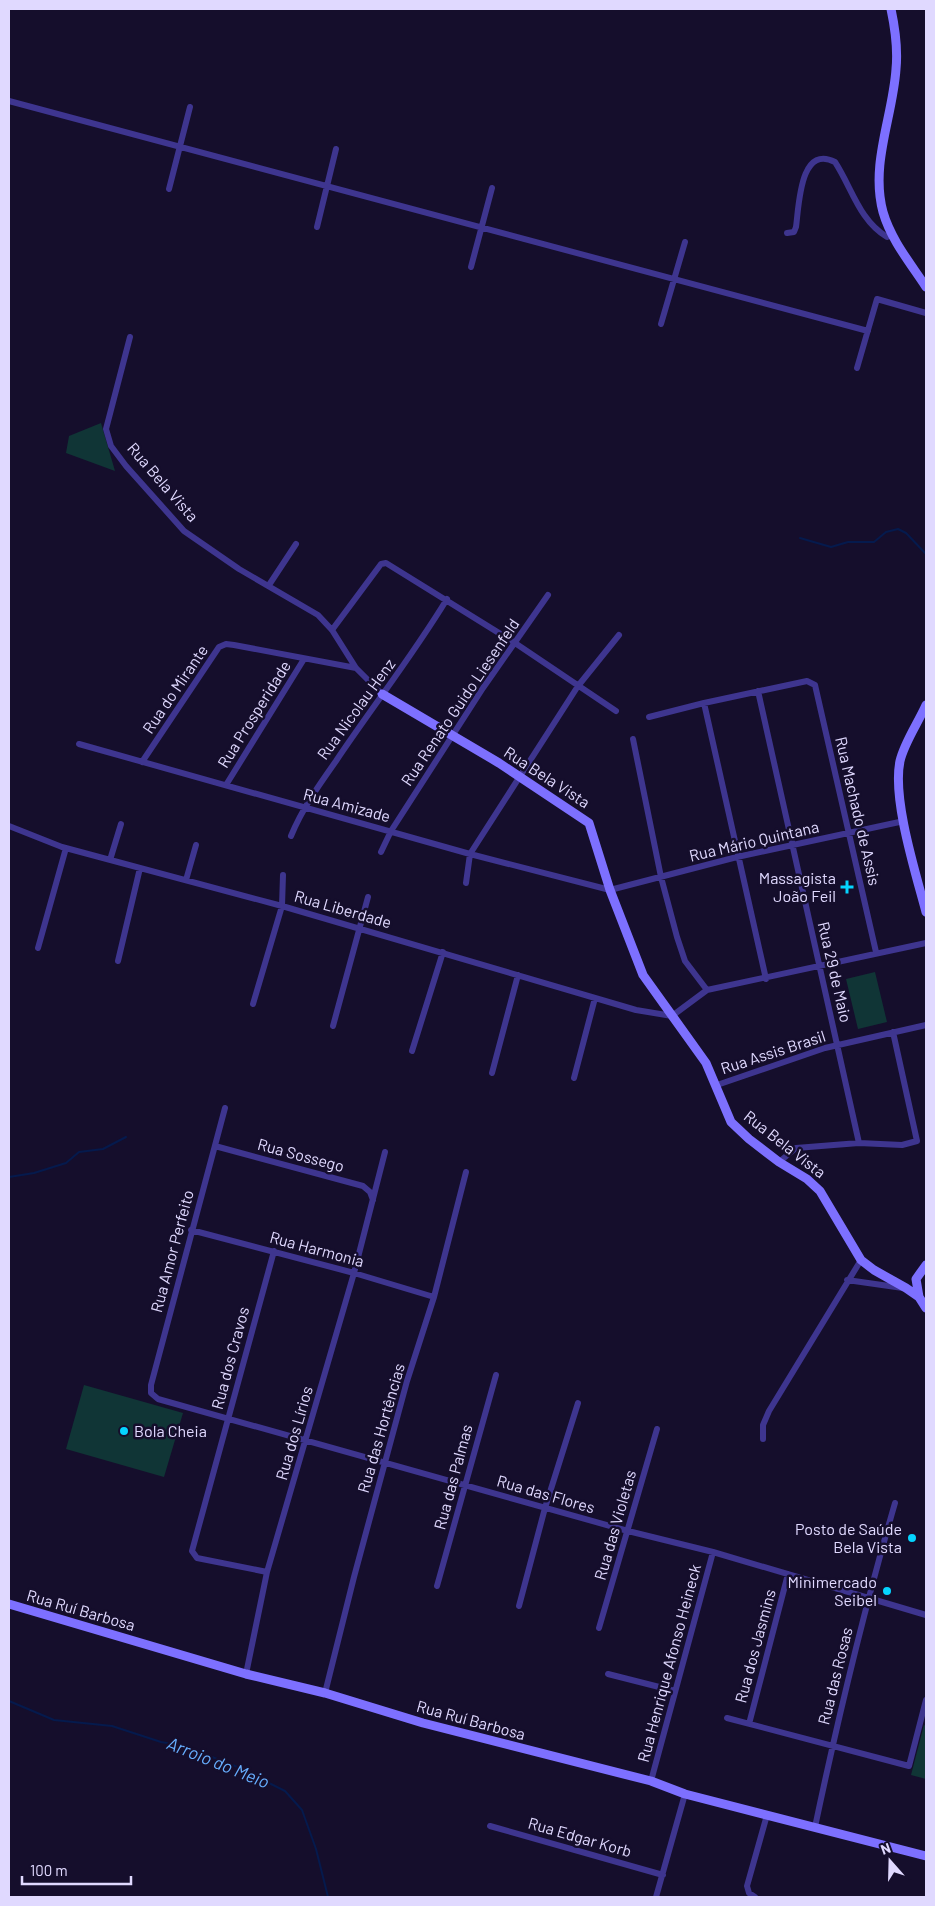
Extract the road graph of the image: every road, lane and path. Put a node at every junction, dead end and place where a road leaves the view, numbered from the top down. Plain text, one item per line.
1 (890, 9) edge
2 (9, 101) edge
3 (190, 107) dead end
4 (180, 146) junction
5 (336, 149) dead end
6 (328, 186) junction
7 (492, 188) dead end
8 (169, 189) dead end
9 (317, 227) dead end
10 (483, 228) junction
11 (787, 233) dead end
12 (892, 235) junction
13 (685, 242) dead end
14 (471, 267) dead end
15 (674, 279) junction
16 (926, 287) edge
17 (926, 313) edge
18 (661, 324) dead end
19 (868, 331) junction
20 (130, 337) dead end
21 (857, 368) dead end
22 (296, 544) dead end
23 (269, 585) junction
24 (548, 595) dead end
25 (447, 599) junction
26 (332, 630) junction
27 (619, 635) dead end
28 (515, 642) junction
29 (304, 659) junction
30 (356, 668) junction
31 (578, 686) junction
32 (758, 691) junction
33 (382, 694) junction
34 (704, 703) junction
35 (926, 705) edge
36 (616, 711) dead end
37 (649, 717) dead end
38 (453, 736) junction
39 (633, 739) dead end
40 (79, 744) dead end
41 (142, 762) junction
42 (521, 778) junction
43 (226, 785) junction
44 (304, 808) junction
45 (904, 821) junction
46 (121, 824) dead end
47 (9, 826) edge
48 (391, 831) junction
49 (848, 833) junction
50 (291, 836) dead end
51 (792, 844) junction
52 (196, 845) dead end
53 (66, 848) junction
54 (381, 852) dead end
55 (470, 854) junction
56 (737, 857) junction
57 (110, 860) junction
58 (140, 868) junction
59 (283, 875) dead end
60 (661, 877) junction
61 (186, 880) junction
62 (466, 883) dead end
63 (610, 890) junction
64 (368, 897) dead end
65 (282, 906) junction
66 (926, 912) edge
67 (360, 928) junction
68 (926, 943) edge
69 (38, 948) dead end
70 (442, 952) junction
71 (876, 952) junction
72 (118, 961) dead end
73 (820, 968) junction
74 (518, 975) junction
75 (766, 979) junction
76 (707, 990) junction
77 (595, 998) junction
78 (254, 1004) dead end
79 (672, 1016) junction
80 (926, 1025) edge
81 (333, 1026) dead end
82 (893, 1032) junction
83 (838, 1045) junction
84 (412, 1050) dead end
85 (492, 1073) dead end
86 (574, 1078) dead end
87 (717, 1085) junction
88 (225, 1108) dead end
89 (859, 1143) junction
90 (215, 1146) junction
91 (384, 1152) dead end
92 (779, 1162) junction
93 (466, 1172) dead end
94 (373, 1200) junction
95 (192, 1230) junction
96 (274, 1251) junction
97 (861, 1260) junction
98 (926, 1264) edge
99 (354, 1273) junction
100 (847, 1280) junction
101 (906, 1288) junction
102 (434, 1297) junction
103 (918, 1297) junction
104 (926, 1308) edge
105 (496, 1375) dead end
106 (158, 1399) joint
107 (578, 1404) dead end
108 (227, 1419) junction
109 (658, 1429) dead end
110 (764, 1439) dead end
111 (306, 1441) junction
112 (385, 1464) junction
113 (464, 1486) junction
114 (895, 1503) dead end
115 (545, 1508) junction
116 (628, 1532) junction
117 (713, 1552) junction
118 (267, 1572) junction
119 (788, 1574) junction
120 (437, 1586) dead end
121 (868, 1597) junction
122 (9, 1604) edge
123 (519, 1606) dead end
124 (926, 1615) edge
125 (599, 1628) dead end
126 (246, 1674) junction
127 (608, 1674) dead end
128 (675, 1691) junction
129 (325, 1693) junction
130 (926, 1700) edge
131 (727, 1718) dead end
132 (749, 1724) junction
133 (832, 1746) junction
134 (651, 1781) junction
135 (685, 1794) junction
136 (767, 1815) junction
137 (490, 1826) dead end
138 (815, 1827) junction
139 (926, 1856) edge
140 (663, 1875) junction
141 (656, 1897) edge
142 (755, 1897) edge

1 - 12 main road
2 - 4 street
3 - 4 street
4 - 6 street
4 - 8 street
5 - 6 street
6 - 9 street
6 - 10 street
7 - 10 street
10 - 14 street
10 - 15 street
11 - 12 street
12 - 16 main road
13 - 15 street
15 - 18 street
15 - 19 street
17 - 19 street
19 - 21 street
20 - 23 street, Rua Bela Vista
22 - 23 street
23 - 26 street, Rua Bela Vista
24 - 28 street, Rua Renato Guido Liesenfeld
25 - 26 street
25 - 28 street
25 - 33 street, Rua Nicolau Henz
26 - 30 street, Rua Bela Vista
27 - 31 street
28 - 31 street
28 - 38 street, Rua Renato Guido Liesenfeld
29 - 30 street, Rua do Mirante
29 - 41 street, Rua do Mirante
29 - 43 street, Rua Prosperidade
30 - 33 street, Rua Bela Vista
31 - 36 street
31 - 42 street
32 - 34 street
32 - 49 street, Rua Machado de Assis
32 - 51 street, Rua 29 de Maio
33 - 38 main road, Rua Bela Vista
33 - 44 street, Rua Nicolau Henz
34 - 37 street
34 - 56 street
35 - 45 main road
38 - 42 main road, Rua Bela Vista
38 - 48 street, Rua Renato Guido Liesenfeld
39 - 60 street
40 - 41 street, Rua Amizade
41 - 43 street, Rua Amizade
42 - 55 street
42 - 63 main road, Rua Bela Vista
43 - 44 street, Rua Amizade
44 - 48 street, Rua Amizade
44 - 50 street, Rua Nicolau Henz
45 - 49 street, Rua Mário Quintana
45 - 66 main road
46 - 57 street
47 - 53 street, Rua Liberdade
48 - 54 street, Rua Renato Guido Liesenfeld
48 - 55 street, Rua Amizade
49 - 51 street, Rua Mário Quintana
49 - 71 street, Rua Machado de Assis
51 - 56 street, Rua Mário Quintana
51 - 73 street, Rua 29 de Maio
52 - 61 street
53 - 57 street, Rua Liberdade
53 - 69 street
55 - 62 street
55 - 63 street, Rua Amizade
56 - 60 street, Rua Mário Quintana
56 - 75 street
57 - 58 street, Rua Liberdade
58 - 61 street, Rua Liberdade
58 - 72 street
59 - 65 street
60 - 63 street, Rua Mário Quintana
60 - 76 street
61 - 65 street, Rua Liberdade
63 - 79 main road, Rua Bela Vista
64 - 67 street
65 - 67 street, Rua Liberdade
65 - 78 street
67 - 70 street, Rua Liberdade
67 - 81 street
68 - 71 street
70 - 74 street, Rua Liberdade
70 - 84 street
71 - 73 street
73 - 75 street
73 - 83 street, Rua 29 de Maio
74 - 77 street, Rua Liberdade
74 - 85 street
75 - 76 street
76 - 79 street
77 - 79 street, Rua Liberdade
77 - 86 street
79 - 87 main road, Rua Bela Vista
80 - 82 street, Rua Assis Brasil
82 - 83 street, Rua Assis Brasil
82 - 89 street
83 - 87 street, Rua Assis Brasil
83 - 89 street, Rua 29 de Maio
87 - 92 main road, Rua Bela Vista
88 - 90 street, Rua Amor Perfeito
89 - 92 street
90 - 94 street, Rua Sossego
90 - 95 street, Rua Amor Perfeito
91 - 94 street, Rua dos Lírios
92 - 97 main road, Rua Bela Vista
93 - 102 street, Rua das Hortências
94 - 99 street, Rua dos Lírios
95 - 96 street, Rua Harmonia
95 - 106 street, Rua Amor Perfeito
96 - 99 street, Rua Harmonia
96 - 108 street, Rua dos Cravos
97 - 100 street
97 - 101 main road, Rua Bela Vista
98 - 103 main road
99 - 102 street, Rua Harmonia
99 - 111 street, Rua dos Lírios
100 - 101 street
100 - 110 street
101 - 103 main road, Rua Bela Vista
102 - 112 street, Rua das Hortências
103 - 104 main road, Rua Bela Vista
105 - 113 street, Rua das Palmas
106 - 108 street, Rua das Flores
107 - 115 street
108 - 111 street, Rua das Flores
108 - 118 street, Rua dos Cravos
109 - 116 street, Rua das Violetas
111 - 112 street, Rua das Flores
111 - 118 street, Rua dos Lírios
112 - 113 street, Rua das Flores
112 - 129 street, Rua das Hortências
113 - 115 street, Rua das Flores
113 - 120 street, Rua das Palmas
114 - 121 street, Rua das Rosas
115 - 116 street, Rua das Flores
115 - 123 street
116 - 117 street, Rua das Flores
116 - 125 street, Rua das Violetas
117 - 119 street, Rua das Flores
117 - 128 street, Rua Henrique Afonso Heineck
118 - 126 street, Rua dos Lírios
119 - 121 street, Rua das Flores
119 - 132 street, Rua dos Jasmins
121 - 124 street, Rua das Flores
121 - 133 street, Rua das Rosas
122 - 126 main road, Rua Ruí Barbosa
126 - 129 main road, Rua Ruí Barbosa
127 - 128 street
128 - 134 street, Rua Henrique Afonso Heineck
129 - 134 main road, Rua Ruí Barbosa
130 - 133 street
131 - 132 street
132 - 133 street
133 - 138 street, Rua das Rosas
134 - 135 main road, Rua Ruí Barbosa
135 - 136 main road, Rua Ruí Barbosa
135 - 140 street
136 - 138 main road, Rua Ruí Barbosa
136 - 142 street
137 - 140 street, Rua Edgar Korb
138 - 139 main road, Rua Ruí Barbosa
140 - 141 street

